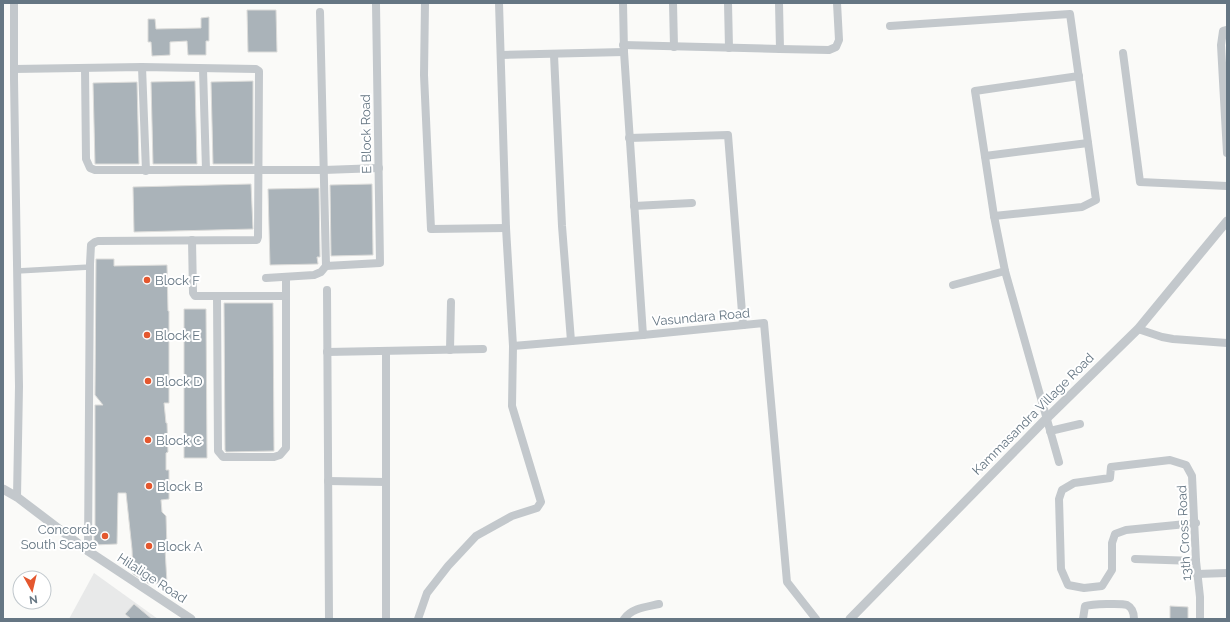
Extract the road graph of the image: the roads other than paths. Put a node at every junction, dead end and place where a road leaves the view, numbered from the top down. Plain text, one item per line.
1 (14, 3) edge
2 (425, 3) edge
3 (500, 3) edge
4 (623, 3) edge
5 (673, 3) edge
6 (728, 3) edge
7 (779, 3) edge
8 (837, 3) edge
9 (376, 4) edge
10 (320, 12) dead end
11 (890, 26) dead end
12 (1227, 30) edge
13 (674, 46) junction
14 (624, 48) junction
15 (729, 48) junction
16 (780, 49) junction
17 (1123, 53) dead end
18 (554, 54) junction
19 (501, 55) junction
20 (142, 67) junction
21 (85, 68) junction
22 (203, 69) junction
23 (14, 70) junction
24 (1079, 76) junction
25 (629, 138) junction
26 (1088, 143) junction
27 (1227, 153) edge
28 (985, 156) junction
29 (379, 168) junction
30 (146, 170) junction
31 (206, 170) junction
32 (259, 170) junction
33 (324, 170) junction
34 (1227, 186) edge
35 (692, 202) dead end
36 (634, 206) junction
37 (994, 216) junction
38 (1227, 221) edge
39 (506, 228) junction
40 (192, 240) junction
41 (326, 266) junction
42 (90, 267) junction
43 (17, 271) junction
44 (1006, 271) junction
45 (286, 277) junction
46 (266, 278) dead end
47 (953, 285) dead end
48 (327, 290) dead end
49 (217, 296) junction
50 (286, 296) junction
51 (451, 302) dead end
52 (744, 325) junction
53 (1138, 329) junction
54 (643, 335) junction
55 (571, 341) junction
56 (1227, 343) edge
57 (513, 346) junction
58 (484, 349) dead end
59 (386, 350) junction
60 (450, 350) junction
61 (327, 352) junction
62 (1046, 418) junction
63 (1080, 424) dead end
64 (1050, 431) junction
65 (1059, 462) dead end
66 (328, 481) junction
67 (386, 482) junction
68 (3, 489) edge
69 (17, 497) junction
70 (1196, 523) junction
71 (88, 551) junction
72 (1135, 560) dead end
73 (1196, 561) junction
74 (1227, 572) edge
75 (1198, 574) junction
76 (659, 604) dead end
77 (190, 619) edge
78 (329, 619) edge
79 (386, 619) edge
80 (418, 619) edge
81 (624, 619) edge
82 (816, 619) edge
83 (850, 619) edge
84 (1083, 619) edge
85 (1134, 619) edge
86 (1200, 619) edge

1 - 23 street
2 - 39 street
3 - 19 street
4 - 14 street, Vasundara Road
5 - 13 street
6 - 15 street
7 - 16 street
8 - 16 street
9 - 29 street, E Block Road
10 - 33 street
11 - 24 street
12 - 27 street
13 - 14 street
13 - 15 street
14 - 18 street
14 - 25 street, Vasundara Road
15 - 16 street
17 - 34 street
18 - 19 street
18 - 55 street
19 - 39 street
20 - 21 street
20 - 22 street
20 - 30 street
21 - 23 street
21 - 30 street
22 - 31 street
22 - 32 street
23 - 43 street
24 - 26 street
24 - 28 street
25 - 36 street, Vasundara Road
25 - 52 street
26 - 28 street
26 - 37 street
28 - 37 street
29 - 33 street
29 - 41 street, E Block Road
30 - 31 street
31 - 32 street
32 - 33 street
32 - 40 street
33 - 41 street
35 - 36 street
36 - 54 street, Vasundara Road
37 - 44 street
38 - 53 street, Kammasandra Village Road
39 - 57 street
40 - 42 street
40 - 49 street
41 - 45 street
42 - 43 street
42 - 71 street
43 - 69 street
44 - 47 street
44 - 62 street
45 - 46 street
45 - 50 street
48 - 61 street
49 - 50 street
49 - 50 street
51 - 60 street
52 - 54 street, Vasundara Road
52 - 82 street, Vasundara Road
53 - 56 street
53 - 62 street, Kammasandra Village Road
54 - 55 street
55 - 57 street
57 - 80 street
58 - 60 street
59 - 60 street
59 - 61 street
59 - 67 street
61 - 66 street
62 - 64 street
62 - 83 street, Kammasandra Village Road
63 - 64 street
64 - 65 street
66 - 67 street
66 - 78 street
67 - 79 street
68 - 69 street, Hilalige Road
69 - 71 street, Hilalige Road
70 - 70 street, 13th Cross Road
70 - 73 street, 13th Cross Road
71 - 77 street, Hilalige Road
72 - 73 street
73 - 75 street, 13th Cross Road
74 - 75 street
75 - 86 street, 13th Cross Road
76 - 81 street
84 - 85 street

